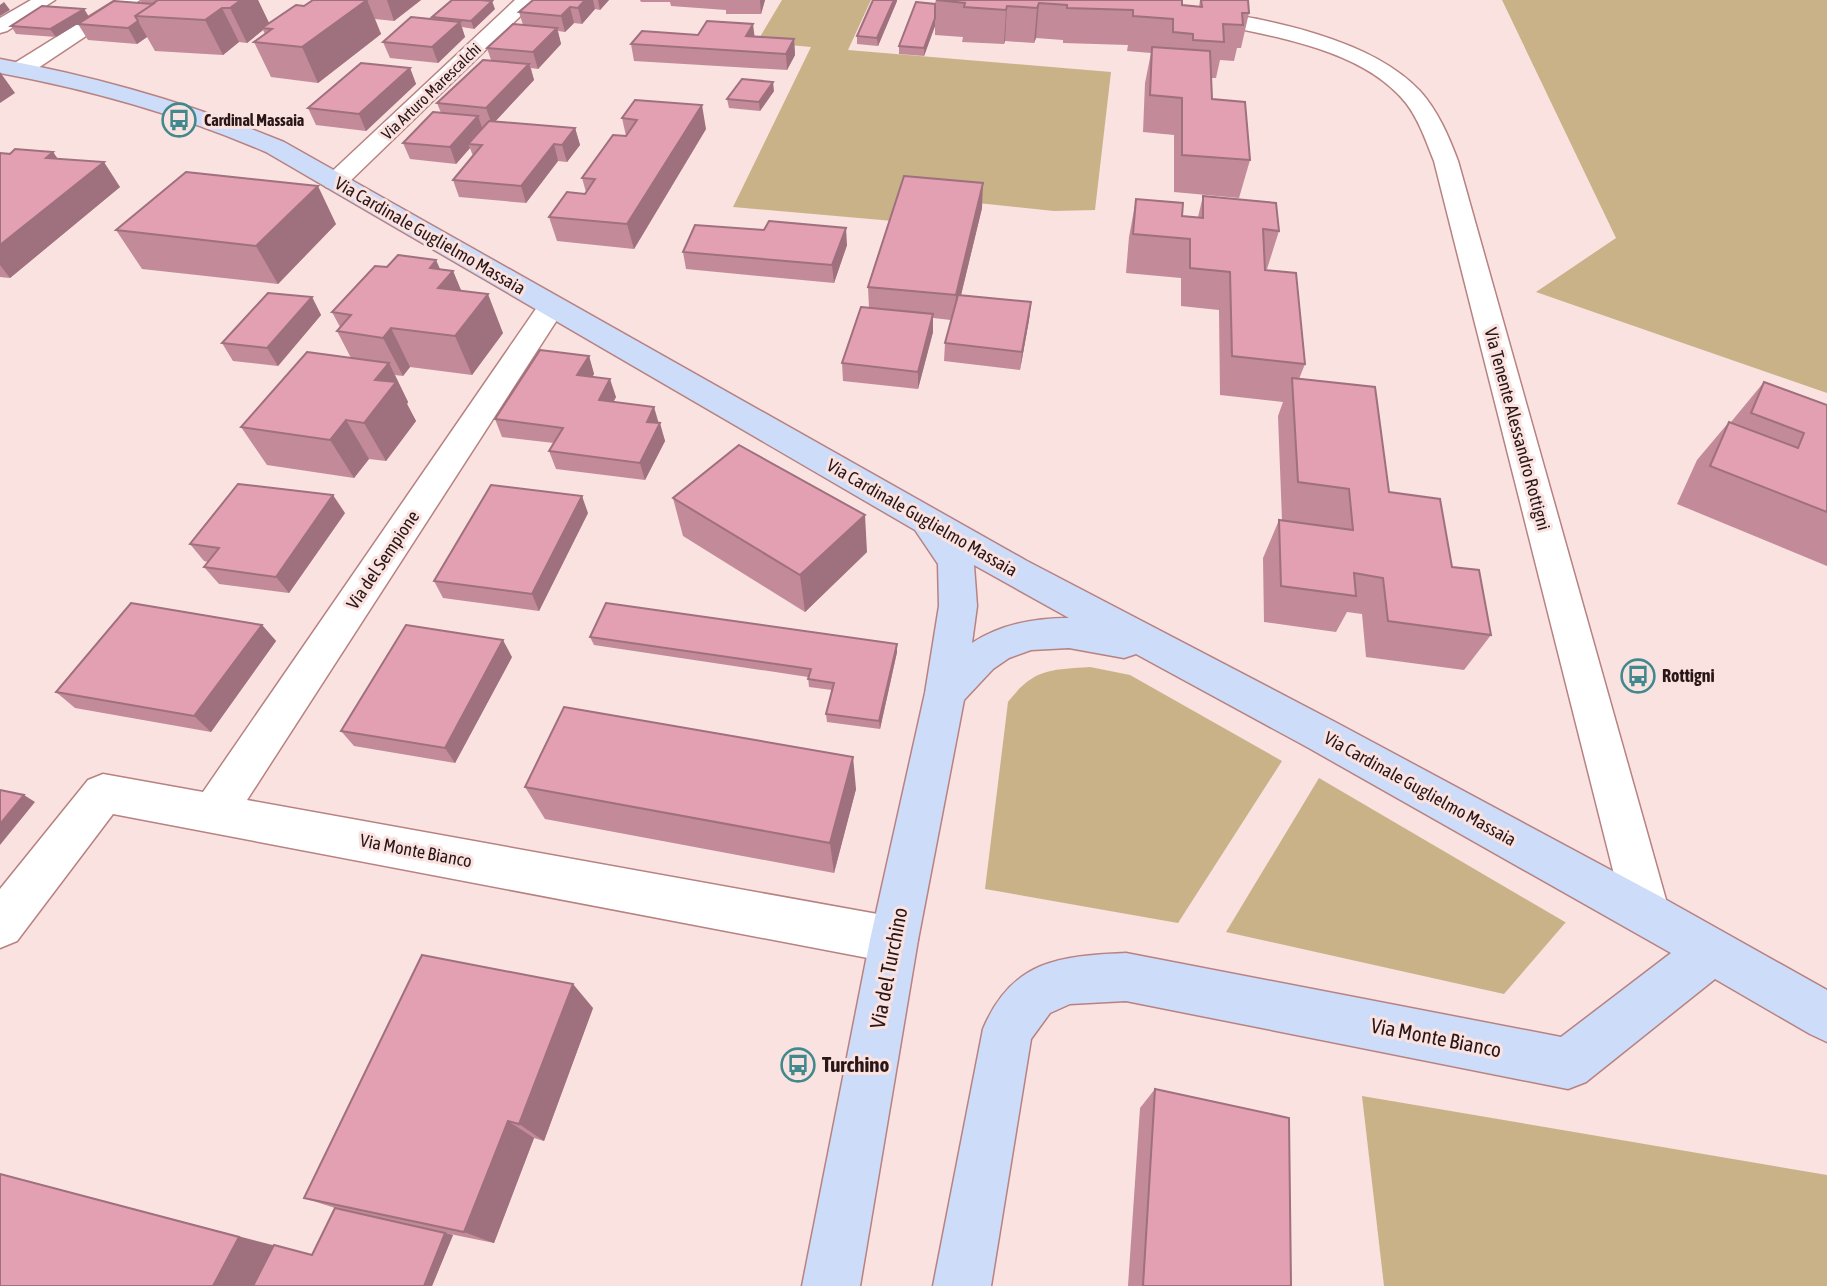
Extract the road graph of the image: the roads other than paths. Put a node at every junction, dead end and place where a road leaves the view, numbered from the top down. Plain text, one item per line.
1 (45, 0) edge
2 (130, 0) edge
3 (527, 0) edge
4 (1173, 12) edge
5 (0, 27) edge
6 (11, 67) edge
7 (335, 182) junction
8 (552, 306) junction
9 (927, 521) junction
10 (1200, 668) junction
11 (945, 693) junction
12 (214, 813) junction
13 (1647, 914) junction
14 (0, 926) edge
15 (894, 940) junction
16 (1711, 952) junction
17 (1827, 1017) edge
18 (831, 1286) edge
19 (962, 1286) edge

1 - 5 street
2 - 6 street
3 - 7 street, Via Arturo Marescalchi
4 - 13 street, Via Tenente Alessandro Rottigni
6 - 7 main road, Via Cardinale Guglielmo Massaia
7 - 8 main road, Via Cardinale Guglielmo Massaia
8 - 9 main road, Via Cardinale Guglielmo Massaia
8 - 12 street, Via del Sempione
9 - 10 main road, Via Cardinale Guglielmo Massaia
9 - 11 main road, Via del Turchino
10 - 11 main road
10 - 13 main road, Via Cardinale Guglielmo Massaia
11 - 15 main road, Via del Turchino
12 - 14 street, Via Monte Bianco
12 - 15 street, Via Monte Bianco
13 - 16 main road, Via Cardinale Guglielmo Massaia
15 - 18 main road, Via del Turchino
16 - 17 main road, Via Cardinale Guglielmo Massaia
16 - 19 main road, Via Monte Bianco

